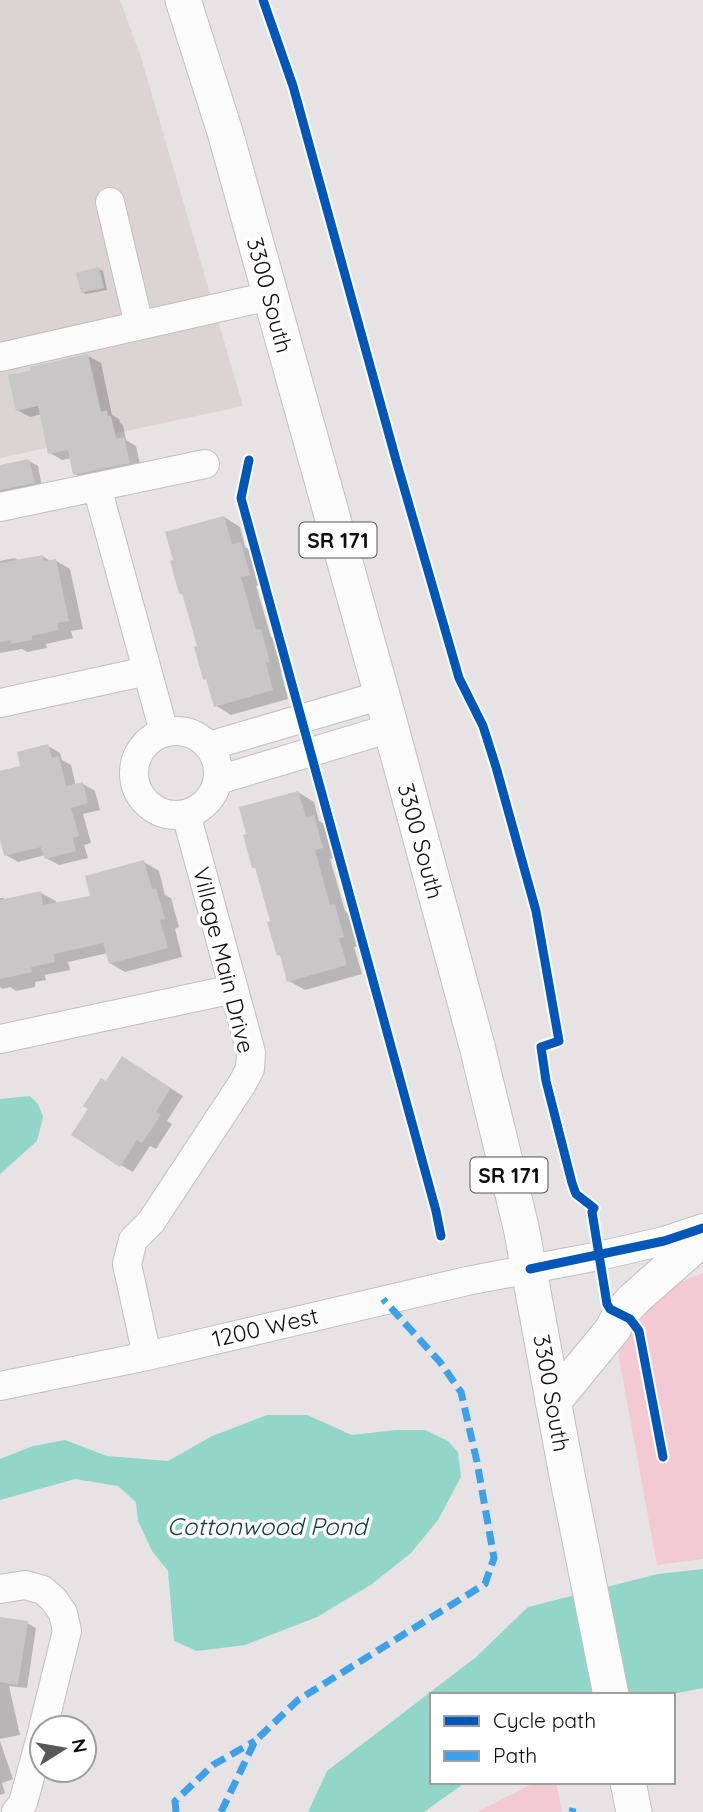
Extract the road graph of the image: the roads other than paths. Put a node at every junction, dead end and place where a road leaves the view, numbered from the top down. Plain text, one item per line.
1 (183, 0) edge
2 (110, 202) dead end
3 (270, 296) junction
4 (139, 325) junction
5 (0, 357) edge
6 (205, 464) dead end
7 (97, 487) junction
8 (0, 508) edge
9 (148, 671) junction
10 (382, 695) junction
11 (0, 703) edge
12 (391, 728) junction
13 (164, 732) junction
14 (209, 746) junction
15 (218, 780) junction
16 (186, 814) junction
17 (234, 989) junction
18 (0, 1039) edge
19 (703, 1228) edge
20 (703, 1238) edge
21 (530, 1269) junction
22 (147, 1356) junction
23 (0, 1386) edge
24 (553, 1402) junction
25 (0, 1589) edge
26 (611, 1693) edge
27 (47, 1714) edge
28 (28, 1784) edge
29 (16, 1812) edge

1 - 3 main road, 3300 South / SR 171
2 - 4 street
3 - 4 street
3 - 10 main road, 3300 South / SR 171
4 - 5 street
6 - 7 street
7 - 8 street
7 - 9 street
9 - 11 street
9 - 13 street
10 - 12 main road, 3300 South / SR 171
10 - 14 street
12 - 15 street
12 - 21 main road, 3300 South / SR 171
13 - 14 street
13 - 16 street
14 - 15 street
15 - 16 street
16 - 17 street, Village Main Drive
17 - 18 street
17 - 22 street, Village Main Drive
19 - 21 street, 1200 West
20 - 24 main road
21 - 22 street, 1200 West
21 - 24 main road, 3300 South / SR 171
22 - 23 street, 1200 West
24 - 26 main road, 3300 South / SR 171
25 - 27 street
28 - 29 street

